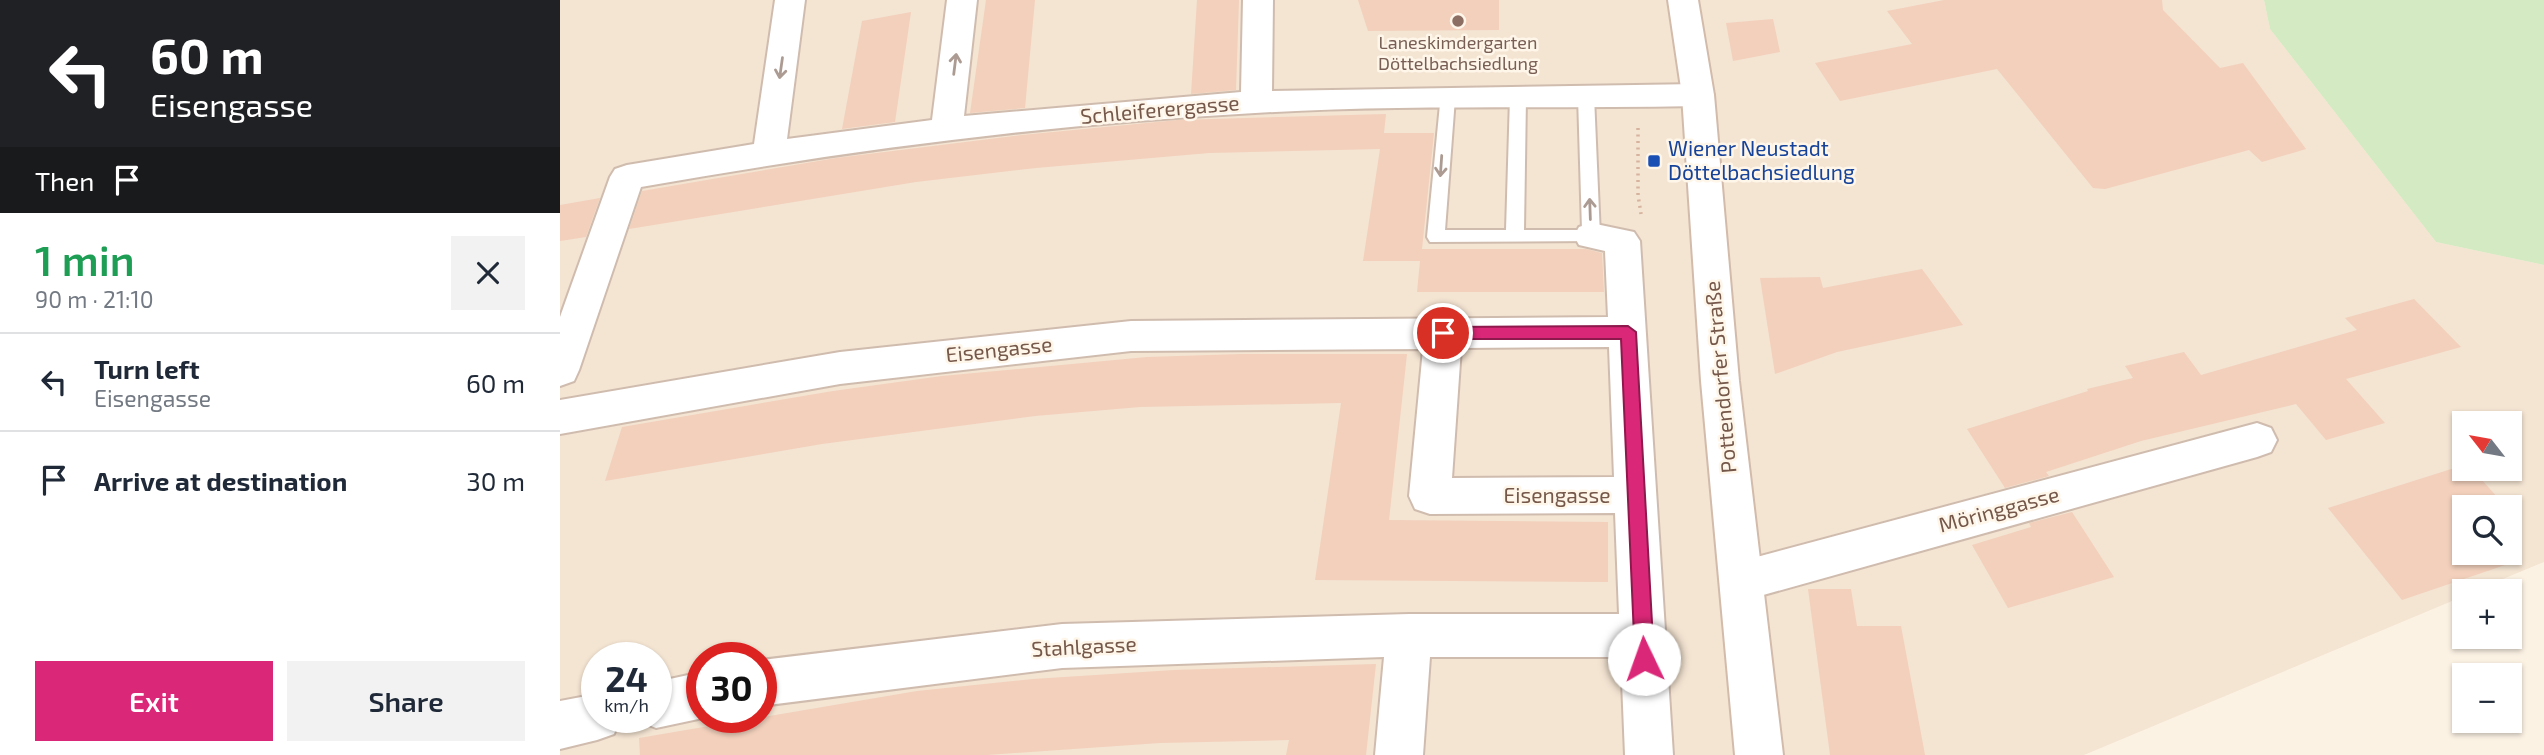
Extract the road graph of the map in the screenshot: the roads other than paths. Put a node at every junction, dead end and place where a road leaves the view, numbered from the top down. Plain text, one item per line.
1 (790, 0) edge
2 (962, 0) edge
3 (1258, 0) edge
4 (1683, 0) edge
5 (1698, 95) junction
6 (1586, 96) junction
7 (1518, 97) junction
8 (1447, 98) junction
9 (1256, 102) junction
10 (947, 128) junction
11 (769, 152) junction
12 (1515, 236) junction
13 (1591, 236) junction
14 (1628, 332) junction
15 (1443, 333) junction
16 (560, 370) edge
17 (560, 417) edge
18 (2257, 440) dead end
19 (1636, 495) junction
20 (1742, 581) junction
21 (1409, 635) junction
22 (1643, 636) junction
23 (777, 680) edge
24 (581, 720) edge
25 (560, 725) edge
26 (1399, 755) edge
27 (1649, 755) edge
28 (1759, 755) edge

1 -> 11 street
10 -> 2 street
3 - 9 street
4 - 5 street, Pottendorfer Straße
5 - 6 street, Schleiferergasse
5 - 20 street, Pottendorfer Straße
6 - 7 street, Schleiferergasse
13 -> 6 lane
7 - 8 street, Schleiferergasse
7 - 12 lane
8 - 9 street, Schleiferergasse
8 -> 12 lane
9 - 10 street, Schleiferergasse
10 - 11 street, Schleiferergasse
11 - 16 street, Schleiferergasse
12 - 13 lane
13 - 14 street
14 - 15 street, Eisengasse
14 - 19 street
15 - 17 street, Eisengasse
15 - 19 street, Eisengasse
18 - 20 street, Möringgasse
19 - 22 street
20 - 28 street, Pottendorfer Straße
21 - 22 street, Stahlgasse
21 - 23 street, Stahlgasse
21 - 26 street
22 - 27 street
24 - 25 street

